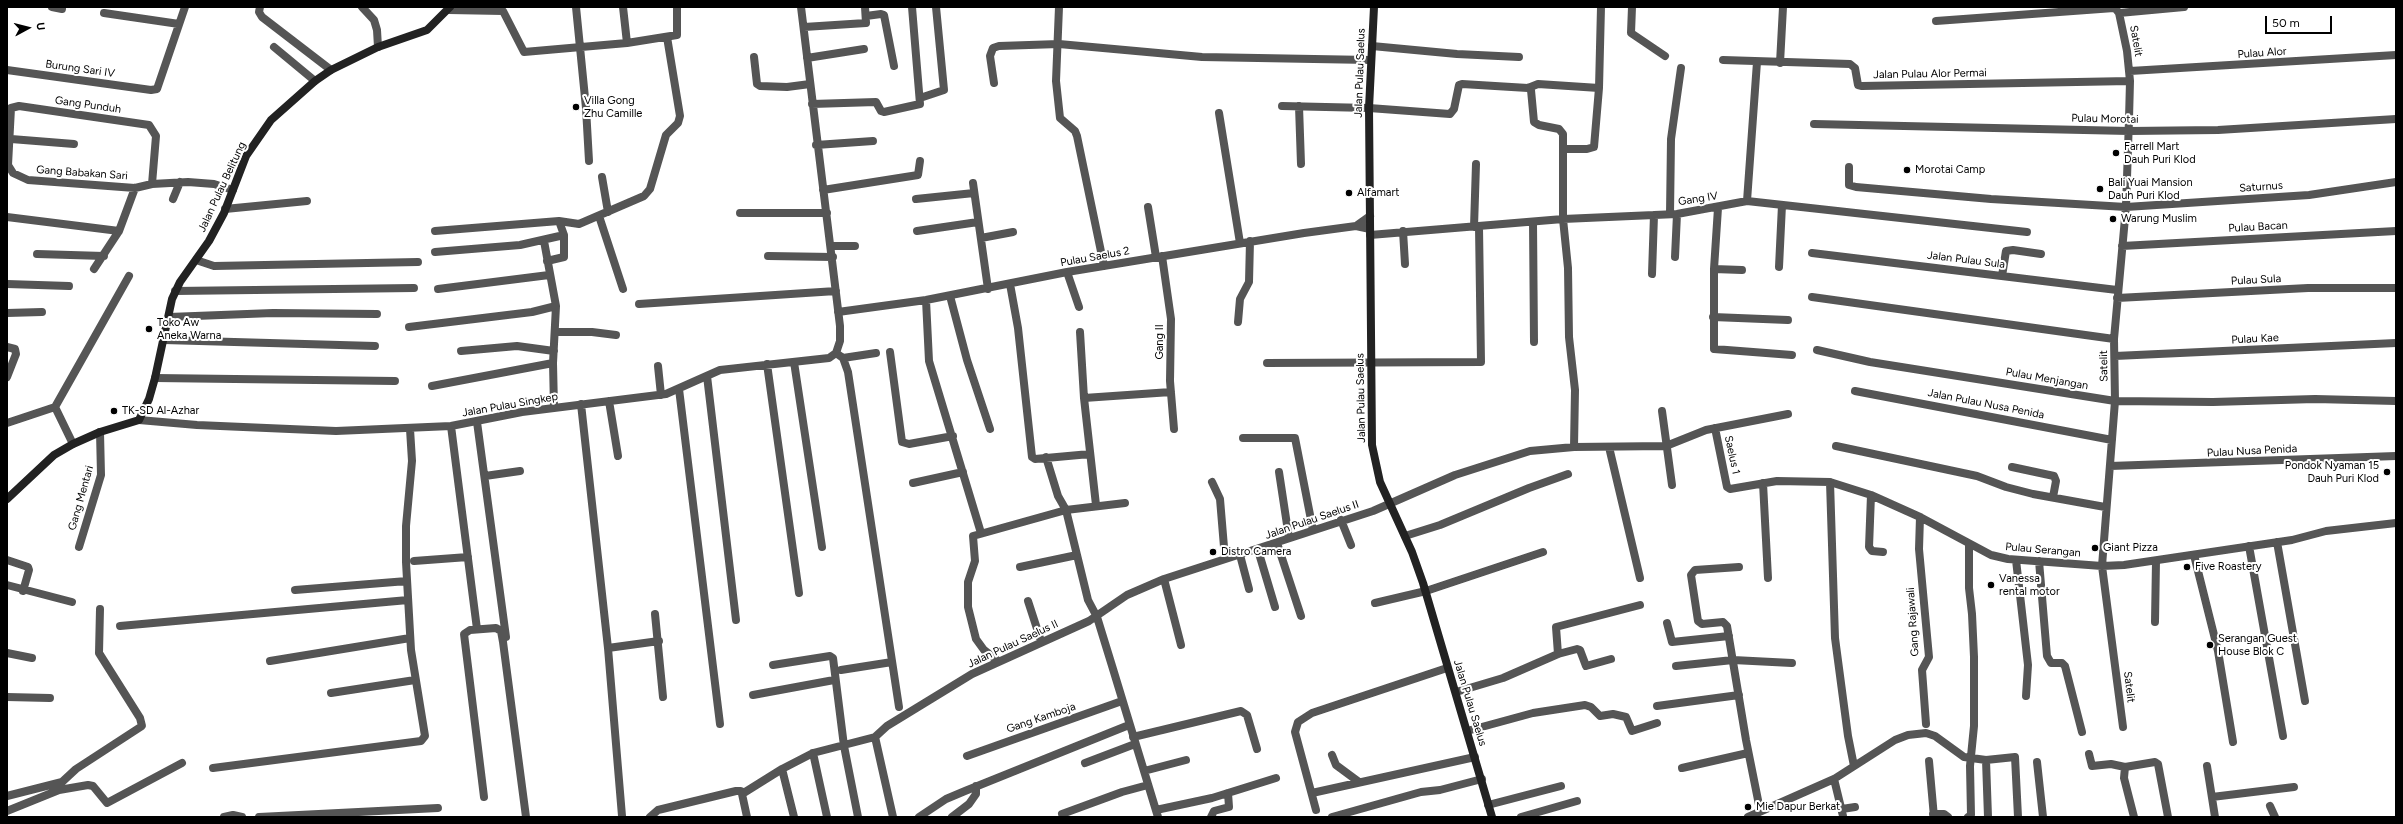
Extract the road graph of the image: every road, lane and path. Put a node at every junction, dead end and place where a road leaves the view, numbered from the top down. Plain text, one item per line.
1 (52, 7) edge
2 (185, 7) edge
3 (260, 7) edge
4 (362, 7) edge
5 (576, 7) edge
6 (623, 7) edge
7 (678, 7) edge
8 (801, 7) edge
9 (865, 7) edge
10 (912, 7) edge
11 (936, 7) edge
12 (1059, 7) edge
13 (1374, 7) edge
14 (1601, 7) edge
15 (1632, 7) edge
16 (1783, 7) edge
17 (2184, 7) edge
18 (449, 8) edge
19 (62, 9) dead end
20 (2116, 9) edge
21 (104, 14) dead end
22 (866, 16) junction
23 (1936, 21) dead end
24 (179, 24) junction
25 (804, 27) junction
26 (667, 38) junction
27 (627, 43) junction
28 (1058, 44) junction
29 (1372, 46) junction
30 (274, 47) dead end
31 (378, 47) junction
32 (580, 47) junction
33 (864, 49) dead end
34 (2396, 55) edge
35 (1665, 56) dead end
36 (754, 57) dead end
37 (1519, 57) dead end
38 (807, 58) junction
39 (1370, 60) junction
40 (1723, 60) dead end
41 (1756, 62) junction
42 (1780, 63) junction
43 (894, 66) dead end
44 (1681, 68) dead end
45 (7, 70) edge
46 (331, 70) junction
47 (2130, 71) junction
48 (315, 81) junction
49 (2130, 81) junction
50 (994, 83) dead end
51 (810, 84) junction
52 (1528, 88) junction
53 (1599, 88) junction
54 (920, 98) junction
55 (812, 104) junction
56 (1282, 106) dead end
57 (1299, 106) junction
58 (9, 108) edge
59 (1369, 108) junction
60 (1219, 113) dead end
61 (2396, 119) edge
62 (1814, 124) dead end
63 (2129, 131) junction
64 (11, 139) junction
65 (873, 141) dead end
66 (74, 144) dead end
67 (816, 145) junction
68 (1563, 149) junction
69 (588, 161) dead end
70 (920, 161) dead end
71 (1301, 164) dead end
72 (1476, 164) dead end
73 (8, 165) edge
74 (1849, 167) dead end
75 (602, 177) dead end
76 (180, 182) junction
77 (2396, 182) edge
78 (973, 183) dead end
79 (152, 184) junction
80 (135, 188) junction
81 (229, 188) junction
82 (823, 190) junction
83 (974, 193) junction
84 (173, 199) dead end
85 (916, 199) dead end
86 (307, 201) dead end
87 (1747, 201) junction
88 (1782, 205) junction
89 (1148, 207) dead end
90 (2126, 207) junction
91 (1718, 208) junction
92 (225, 210) junction
93 (608, 212) junction
94 (740, 213) dead end
95 (827, 213) junction
96 (1673, 214) junction
97 (1654, 215) junction
98 (599, 216) junction
99 (1370, 216) junction
100 (7, 217) edge
101 (1563, 219) junction
102 (559, 221) junction
103 (978, 222) junction
104 (1533, 222) junction
105 (1356, 226) junction
106 (1476, 227) junction
107 (119, 231) junction
108 (435, 231) dead end
109 (917, 231) dead end
110 (1403, 231) junction
111 (2396, 231) edge
112 (1013, 232) dead end
113 (1370, 232) junction
114 (2027, 232) dead end
115 (564, 235) junction
116 (980, 238) junction
117 (544, 241) junction
118 (1250, 241) junction
119 (1240, 243) junction
120 (832, 246) junction
121 (855, 246) dead end
122 (2122, 246) junction
123 (435, 252) dead end
124 (1812, 253) dead end
125 (37, 254) dead end
126 (2040, 254) dead end
127 (104, 256) junction
128 (768, 256) dead end
129 (1159, 256) junction
130 (833, 257) junction
131 (1675, 258) dead end
132 (196, 260) junction
133 (547, 261) junction
134 (418, 262) dead end
135 (1405, 264) dead end
136 (1104, 266) junction
137 (1779, 267) dead end
138 (94, 269) dead end
139 (1714, 269) junction
140 (1742, 270) dead end
141 (1067, 272) junction
142 (1652, 274) dead end
143 (549, 275) junction
144 (129, 276) dead end
145 (2002, 276) junction
146 (7, 284) edge
147 (1010, 284) junction
148 (69, 286) dead end
149 (414, 288) dead end
150 (988, 288) junction
151 (2396, 288) edge
152 (438, 289) dead end
153 (623, 289) dead end
154 (175, 291) junction
155 (836, 291) junction
156 (2117, 294) junction
157 (950, 296) junction
158 (1812, 297) dead end
159 (926, 300) junction
160 (639, 304) dead end
161 (556, 306) junction
162 (1079, 306) dead end
163 (42, 312) dead end
164 (838, 312) junction
165 (7, 313) edge
166 (377, 314) dead end
167 (169, 317) junction
168 (1713, 317) junction
169 (1788, 320) dead end
170 (1238, 322) dead end
171 (409, 327) dead end
172 (556, 332) junction
173 (1080, 332) dead end
174 (616, 336) dead end
175 (2114, 338) junction
176 (164, 340) junction
177 (1534, 342) dead end
178 (2396, 343) edge
179 (375, 346) dead end
180 (7, 348) edge
181 (1817, 350) dead end
182 (462, 351) dead end
183 (554, 351) junction
184 (890, 352) dead end
185 (876, 353) dead end
186 (1792, 355) dead end
187 (840, 356) junction
188 (2115, 356) junction
189 (794, 362) junction
190 (1371, 362) junction
191 (553, 363) junction
192 (1267, 363) dead end
193 (767, 364) junction
194 (658, 366) dead end
195 (707, 376) junction
196 (7, 377) edge
197 (155, 378) junction
198 (395, 381) dead end
199 (432, 386) dead end
200 (680, 389) junction
201 (1855, 391) dead end
202 (1171, 392) junction
203 (661, 395) junction
204 (1084, 398) junction
205 (609, 401) junction
206 (2115, 401) junction
207 (2396, 401) edge
208 (581, 404) junction
209 (554, 408) junction
210 (57, 409) junction
211 (1662, 411) dead end
212 (1788, 414) dead end
213 (139, 420) junction
214 (7, 422) edge
215 (477, 422) junction
216 (451, 426) junction
217 (1715, 428) junction
218 (410, 429) junction
219 (990, 429) dead end
220 (1174, 429) dead end
221 (100, 432) junction
222 (953, 436) junction
223 (1243, 438) dead end
224 (2112, 440) junction
225 (72, 444) junction
226 (1666, 446) junction
227 (1836, 446) dead end
228 (1574, 447) junction
229 (1609, 447) junction
230 (1090, 454) junction
231 (618, 456) dead end
232 (2396, 456) edge
233 (1046, 457) junction
234 (2110, 466) junction
235 (2012, 468) dead end
236 (520, 471) dead end
237 (963, 472) junction
238 (1279, 472) dead end
239 (1568, 474) dead end
240 (485, 476) junction
241 (1212, 482) dead end
242 (1830, 482) junction
243 (913, 483) dead end
244 (1763, 483) junction
245 (1672, 485) dead end
246 (1727, 487) joint
247 (1871, 495) junction
248 (2053, 497) junction
249 (7, 499) edge
250 (1125, 503) dead end
251 (1390, 503) junction
252 (1096, 505) junction
253 (2105, 507) junction
254 (1066, 510) junction
255 (1920, 517) junction
256 (1341, 520) junction
257 (2396, 523) edge
258 (1312, 530) junction
259 (981, 533) junction
260 (1405, 536) junction
261 (1288, 538) junction
262 (2278, 542) junction
263 (1277, 543) junction
264 (1969, 544) junction
265 (1351, 545) dead end
266 (2249, 546) junction
267 (78, 547) dead end
268 (822, 547) dead end
269 (1258, 550) junction
270 (1544, 552) dead end
271 (1883, 552) dead end
272 (1077, 555) junction
273 (1240, 555) junction
274 (2194, 555) junction
275 (468, 557) junction
276 (1225, 559) junction
277 (7, 560) edge
278 (2016, 560) junction
279 (414, 561) dead end
280 (2039, 561) junction
281 (2156, 561) junction
282 (2102, 566) junction
283 (1020, 567) dead end
284 (1739, 567) dead end
285 (1640, 578) dead end
286 (1768, 578) dead end
287 (1164, 579) junction
288 (407, 581) junction
289 (7, 585) edge
290 (1249, 589) dead end
291 (295, 590) dead end
292 (24, 591) junction
293 (1426, 591) junction
294 (799, 593) dead end
295 (408, 600) junction
296 (72, 602) dead end
297 (1028, 602) dead end
298 (1375, 602) dead end
299 (1640, 605) dead end
300 (1275, 607) dead end
301 (100, 609) dead end
302 (655, 614) dead end
303 (1301, 616) dead end
304 (1096, 617) junction
305 (736, 620) dead end
306 (2155, 622) dead end
307 (1667, 623) dead end
308 (120, 626) dead end
309 (477, 629) junction
310 (1729, 636) junction
311 (410, 638) junction
312 (1041, 641) junction
313 (659, 642) junction
314 (1181, 645) dead end
315 (608, 648) junction
316 (7, 653) edge
317 (1558, 654) junction
318 (32, 658) dead end
319 (1611, 659) dead end
320 (1733, 660) junction
321 (270, 661) dead end
322 (998, 661) junction
323 (509, 662) dead end
324 (892, 662) junction
325 (1792, 663) dead end
326 (773, 665) dead end
327 (1676, 666) dead end
328 (1447, 668) junction
329 (841, 670) dead end
330 (415, 680) junction
331 (834, 680) junction
332 (1456, 692) junction
333 (331, 693) dead end
334 (753, 695) dead end
335 (1739, 695) junction
336 (2026, 696) dead end
337 (7, 697) edge
338 (663, 697) dead end
339 (50, 698) dead end
340 (1122, 701) junction
341 (2305, 701) dead end
342 (1657, 706) dead end
343 (899, 707) dead end
344 (1657, 723) dead end
345 (720, 724) dead end
346 (1926, 724) dead end
347 (1129, 725) junction
348 (2123, 727) dead end
349 (1467, 731) junction
350 (2082, 732) dead end
351 (2283, 736) dead end
352 (875, 737) junction
353 (1134, 740) junction
354 (2233, 742) dead end
355 (844, 746) junction
356 (1257, 749) dead end
357 (1748, 752) junction
358 (813, 753) junction
359 (2089, 754) dead end
360 (1332, 755) dead end
361 (967, 756) dead end
362 (1475, 757) junction
363 (1971, 759) junction
364 (1186, 760) dead end
365 (1986, 760) junction
366 (1929, 762) dead end
367 (2037, 762) dead end
368 (182, 763) dead end
369 (1085, 763) dead end
370 (1854, 766) junction
371 (2207, 766) dead end
372 (2125, 767) junction
373 (213, 768) dead end
374 (782, 768) junction
375 (1682, 768) dead end
376 (1144, 771) junction
377 (1276, 778) dead end
378 (1482, 779) junction
379 (1834, 779) junction
380 (1359, 782) junction
381 (1148, 785) junction
382 (976, 786) junction
383 (1561, 786) dead end
384 (2294, 787) dead end
385 (1228, 793) junction
386 (1312, 793) junction
387 (742, 794) junction
388 (7, 796) edge
389 (484, 797) dead end
390 (2212, 797) junction
391 (1577, 802) dead end
392 (1488, 805) junction
393 (2270, 806) dead end
394 (1855, 807) dead end
395 (438, 808) dead end
396 (1316, 810) dead end
397 (1760, 810) junction
398 (7, 811) edge
399 (1157, 813) edge
400 (1843, 813) edge
401 (1062, 814) dead end
402 (306, 816) edge
403 (622, 816) edge
404 (1934, 816) edge
405 (224, 817) edge
406 (242, 817) edge
407 (259, 817) edge
408 (526, 817) edge
409 (650, 817) edge
410 (747, 817) edge
411 (794, 817) edge
412 (827, 817) edge
413 (858, 817) edge
414 (893, 817) edge
415 (919, 817) edge
416 (952, 817) edge
417 (1211, 817) edge
418 (1332, 817) edge
419 (1492, 817) edge
420 (1521, 817) edge
421 (1748, 817) edge
422 (1948, 817) edge
423 (1968, 817) edge
424 (1988, 817) edge
425 (2018, 817) edge
426 (2043, 817) edge
427 (2134, 817) edge
428 (2168, 817) edge
429 (2215, 817) edge
430 (2275, 817) edge

1 - 19 street
2 - 24 street
3 - 46 street
4 - 31 street
5 - 32 street
6 - 27 street
7 - 26 street
8 - 25 street
9 - 22 street
10 - 54 street
11 - 54 street
12 - 28 street
13 - 29 street, Jalan Pulau Saelus
14 - 53 street
15 - 35 street
16 - 42 street
17 - 20 street
18 - 31 street, Jalan Pulau Belitung
18 - 32 street
20 - 23 street
20 - 47 street, Satelit
21 - 24 street
22 - 25 street
22 - 43 street
24 - 45 street, Burung Sari IV
25 - 38 street
26 - 27 street
26 - 93 street
27 - 32 street
28 - 39 street
28 - 50 street
28 - 136 street
29 - 37 street
29 - 39 street, Jalan Pulau Saelus
30 - 48 street
31 - 46 street, Jalan Pulau Belitung
32 - 69 street
33 - 38 street
34 - 47 street, Pulau Alor
36 - 51 street
38 - 51 street
39 - 59 street, Jalan Pulau Saelus
40 - 41 street, Jalan Pulau Alor Permai
41 - 42 street, Jalan Pulau Alor Permai
41 - 87 street
42 - 49 street, Jalan Pulau Alor Permai
44 - 96 street
46 - 48 street, Jalan Pulau Belitung
47 - 49 street, Satelit
48 - 81 street, Jalan Pulau Belitung
49 - 63 street, Satelit
51 - 55 street
52 - 53 street
52 - 59 street
52 - 68 street
53 - 68 street
54 - 55 street
55 - 67 street
56 - 57 street
57 - 59 street
57 - 71 street
58 - 64 street
58 - 79 street, Gang Punduh
59 - 99 street, Jalan Pulau Saelus
60 - 119 street
61 - 63 street, Pulau Morotai
62 - 63 street, Pulau Morotai
63 - 90 street, Satelit
64 - 66 street
64 - 73 street
65 - 67 street
67 - 82 street
68 - 101 street
70 - 82 street
72 - 106 street
73 - 80 street, Gang Babakan Sari
74 - 90 street, Saturnus
75 - 93 street
76 - 79 street, Gang Babakan Sari
76 - 81 street, Gang Babakan Sari
76 - 84 street
77 - 90 street, Saturnus
78 - 83 street
79 - 80 street, Gang Babakan Sari
80 - 107 street
81 - 92 street, Jalan Pulau Belitung
82 - 95 street
83 - 85 street
83 - 103 street
86 - 92 street
87 - 88 street, Gang IV
87 - 91 street, Gang IV
88 - 114 street, Gang IV
88 - 137 street
89 - 129 street, Gang II
90 - 122 street, Satelit
91 - 96 street, Gang IV
91 - 139 street
92 - 132 street, Jalan Pulau Belitung
93 - 98 street
94 - 95 street
95 - 120 street
96 - 97 street, Gang IV
96 - 131 street
97 - 101 street, Gang IV
97 - 142 street
98 - 102 street
98 - 153 street
99 - 105 street, Pulau Saelus 2
99 - 113 street, Jalan Pulau Saelus
100 - 107 street
101 - 104 street, Gang IV
101 - 228 street
102 - 108 street
102 - 115 street
103 - 109 street
103 - 116 street
104 - 106 street, Gang IV
104 - 177 street
105 - 113 street, Pulau Saelus 2
105 - 118 street, Pulau Saelus 2
106 - 110 street, Gang IV
106 - 190 street
107 - 127 street
110 - 113 street, Gang IV
110 - 135 street
111 - 122 street, Pulau Bacan
112 - 116 street
113 - 190 street, Jalan Pulau Saelus
115 - 117 street
115 - 133 street
116 - 150 street
117 - 123 street
117 - 133 street
118 - 119 street, Pulau Saelus 2
118 - 170 street
119 - 129 street, Pulau Saelus 2
120 - 121 street
120 - 130 street
122 - 156 street, Satelit
124 - 145 street, Jalan Pulau Sula
125 - 127 street
126 - 145 street
127 - 138 street
128 - 130 street
129 - 136 street, Pulau Saelus 2
129 - 202 street, Gang II
130 - 155 street
132 - 134 street
132 - 154 street, Jalan Pulau Belitung
133 - 143 street
136 - 141 street, Pulau Saelus 2
139 - 140 street
139 - 168 street
141 - 147 street, Pulau Saelus 2
141 - 162 street
143 - 152 street
143 - 161 street
144 - 210 street
145 - 156 street, Jalan Pulau Sula
146 - 148 street
147 - 150 street, Pulau Saelus 2
147 - 233 street
149 - 154 street
150 - 157 street, Pulau Saelus 2
151 - 156 street, Pulau Sula
154 - 167 street, Jalan Pulau Belitung
155 - 160 street
155 - 164 street
156 - 175 street, Satelit
157 - 159 street, Pulau Saelus 2
157 - 219 street
158 - 175 street
159 - 164 street, Pulau Saelus 2
159 - 222 street
161 - 171 street
161 - 172 street
163 - 165 street
164 - 187 street
166 - 167 street
167 - 176 street, Jalan Pulau Belitung
168 - 169 street
168 - 186 street
172 - 174 street
172 - 183 street
173 - 204 street
175 - 188 street, Satelit
176 - 179 street
176 - 197 street, Jalan Pulau Belitung
178 - 188 street, Pulau Kae
180 - 196 street
181 - 206 street, Pulau Menjangan
182 - 183 street
183 - 191 street
184 - 222 street
185 - 187 street, Jalan Pulau Singkep
187 - 189 street, Jalan Pulau Singkep
187 - 324 street
188 - 206 street, Satelit
189 - 193 street, Jalan Pulau Singkep
189 - 268 street
190 - 192 street
190 - 251 street, Jalan Pulau Saelus
191 - 199 street
191 - 209 street
193 - 195 street, Jalan Pulau Singkep
193 - 294 street
194 - 203 street
195 - 200 street, Jalan Pulau Singkep
195 - 305 street
197 - 198 street
197 - 213 street, Jalan Pulau Belitung
200 - 203 street, Jalan Pulau Singkep
200 - 345 street
201 - 224 street, Jalan Pulau Nusa Penida
202 - 204 street
202 - 220 street, Gang II
203 - 205 street, Jalan Pulau Singkep
204 - 230 street
205 - 208 street, Jalan Pulau Singkep
205 - 231 street
206 - 207 street, Pulau Menjangan
206 - 224 street, Satelit
208 - 209 street, Jalan Pulau Singkep
208 - 315 street
209 - 215 street, Jalan Pulau Singkep
210 - 214 street
210 - 225 street
211 - 226 street
212 - 217 street, Jalan Pulau Saelus II
213 - 218 street, Jalan Pulau Singkep
213 - 221 street
215 - 216 street, Jalan Pulau Singkep
215 - 240 street
216 - 218 street, Jalan Pulau Singkep
216 - 275 street
217 - 226 street, Jalan Pulau Saelus II
217 - 246 street, Saelus 1
218 - 288 street
221 - 225 street
221 - 267 street, Gang Mentari
222 - 237 street
223 - 258 street
224 - 234 street, Satelit
225 - 249 street
226 - 229 street, Jalan Pulau Saelus II
226 - 245 street
227 - 248 street
228 - 229 street, Jalan Pulau Saelus II
228 - 251 street, Jalan Pulau Saelus II
229 - 285 street
230 - 233 street
230 - 252 street
232 - 234 street, Pulau Nusa Penida
233 - 254 street
234 - 253 street, Satelit
235 - 248 street
236 - 240 street
237 - 243 street
237 - 259 street
238 - 261 street
239 - 260 street
240 - 323 street
241 - 276 street
242 - 244 street, Pulau Serangan
242 - 247 street, Pulau Serangan
242 - 370 street
244 - 246 street, Pulau Serangan
244 - 286 street
247 - 255 street, Pulau Serangan
247 - 271 street
248 - 253 street
250 - 252 street
251 - 256 street, Jalan Pulau Saelus II
251 - 260 street, Jalan Pulau Saelus
252 - 254 street
253 - 282 street, Satelit
254 - 259 street
254 - 272 street
255 - 264 street, Pulau Serangan
255 - 346 street, Gang Rajawali
256 - 258 street, Jalan Pulau Saelus II
256 - 265 street
257 - 262 street, Pulau Serangan
258 - 261 street, Jalan Pulau Saelus II
259 - 322 street
260 - 293 street, Jalan Pulau Saelus
261 - 263 street, Jalan Pulau Saelus II
262 - 266 street, Pulau Serangan
262 - 341 street
263 - 269 street, Jalan Pulau Saelus II
263 - 303 street
264 - 278 street, Pulau Serangan
264 - 363 street
266 - 274 street, Pulau Serangan
266 - 351 street
269 - 273 street, Jalan Pulau Saelus II
269 - 300 street
270 - 293 street
272 - 283 street
272 - 304 street
273 - 276 street, Jalan Pulau Saelus II
273 - 290 street
274 - 281 street, Pulau Serangan
274 - 354 street
275 - 279 street
275 - 309 street
276 - 287 street, Jalan Pulau Saelus II
277 - 292 street
278 - 280 street, Pulau Serangan
278 - 336 street
280 - 282 street, Pulau Serangan
280 - 350 street
281 - 282 street, Pulau Serangan
281 - 306 street
282 - 348 street, Satelit
284 - 310 street
287 - 304 street, Jalan Pulau Saelus II
287 - 314 street
288 - 291 street
288 - 295 street
289 - 292 street
292 - 296 street
293 - 298 street
293 - 328 street, Jalan Pulau Saelus
295 - 308 street
295 - 311 street
297 - 312 street
299 - 317 street
301 - 388 street
302 - 313 street
304 - 312 street, Jalan Pulau Saelus II
304 - 340 street
307 - 310 street
309 - 389 street
309 - 408 street
310 - 320 street
311 - 321 street
311 - 330 street
312 - 322 street, Jalan Pulau Saelus II
313 - 315 street
313 - 338 street
315 - 403 street
316 - 318 street
317 - 319 street
317 - 332 street
320 - 325 street
320 - 327 street
320 - 335 street
322 - 352 street, Jalan Pulau Saelus II
324 - 329 street
324 - 343 street
326 - 331 street
328 - 332 street, Jalan Pulau Saelus
328 - 386 street
330 - 333 street
330 - 373 street
331 - 334 street
331 - 355 street
332 - 349 street, Jalan Pulau Saelus
335 - 342 street
335 - 357 street
337 - 339 street
340 - 347 street
340 - 361 street, Gang Kamboja
344 - 349 street
347 - 353 street
347 - 382 street
349 - 362 street, Jalan Pulau Saelus
352 - 355 street, Jalan Pulau Saelus II
352 - 414 street
353 - 356 street
353 - 369 street
353 - 376 street
355 - 358 street, Jalan Pulau Saelus II
355 - 413 street
357 - 375 street
357 - 397 street
358 - 374 street, Jalan Pulau Saelus II
358 - 412 street
359 - 372 street
360 - 380 street
362 - 378 street, Jalan Pulau Saelus
362 - 380 street
363 - 365 street
363 - 370 street
363 - 423 street
364 - 376 street
365 - 424 street
365 - 425 street
366 - 404 street
367 - 426 street
368 - 398 street
370 - 379 street
371 - 390 street
372 - 427 street
372 - 428 street
374 - 387 street, Jalan Pulau Saelus II
374 - 411 street
376 - 381 street
377 - 385 street
378 - 392 street, Jalan Pulau Saelus
378 - 418 street
379 - 397 street
379 - 400 street
380 - 386 street
381 - 399 street
381 - 401 street
382 - 415 street
382 - 416 street
383 - 392 street
384 - 390 street
385 - 399 street
385 - 417 street
386 - 396 street
387 - 409 street
387 - 410 street
390 - 429 street
391 - 420 street
392 - 419 street, Jalan Pulau Saelus
393 - 430 street
394 - 400 street
395 - 402 street
397 - 421 street
402 - 407 street
404 - 422 street
405 - 406 street

